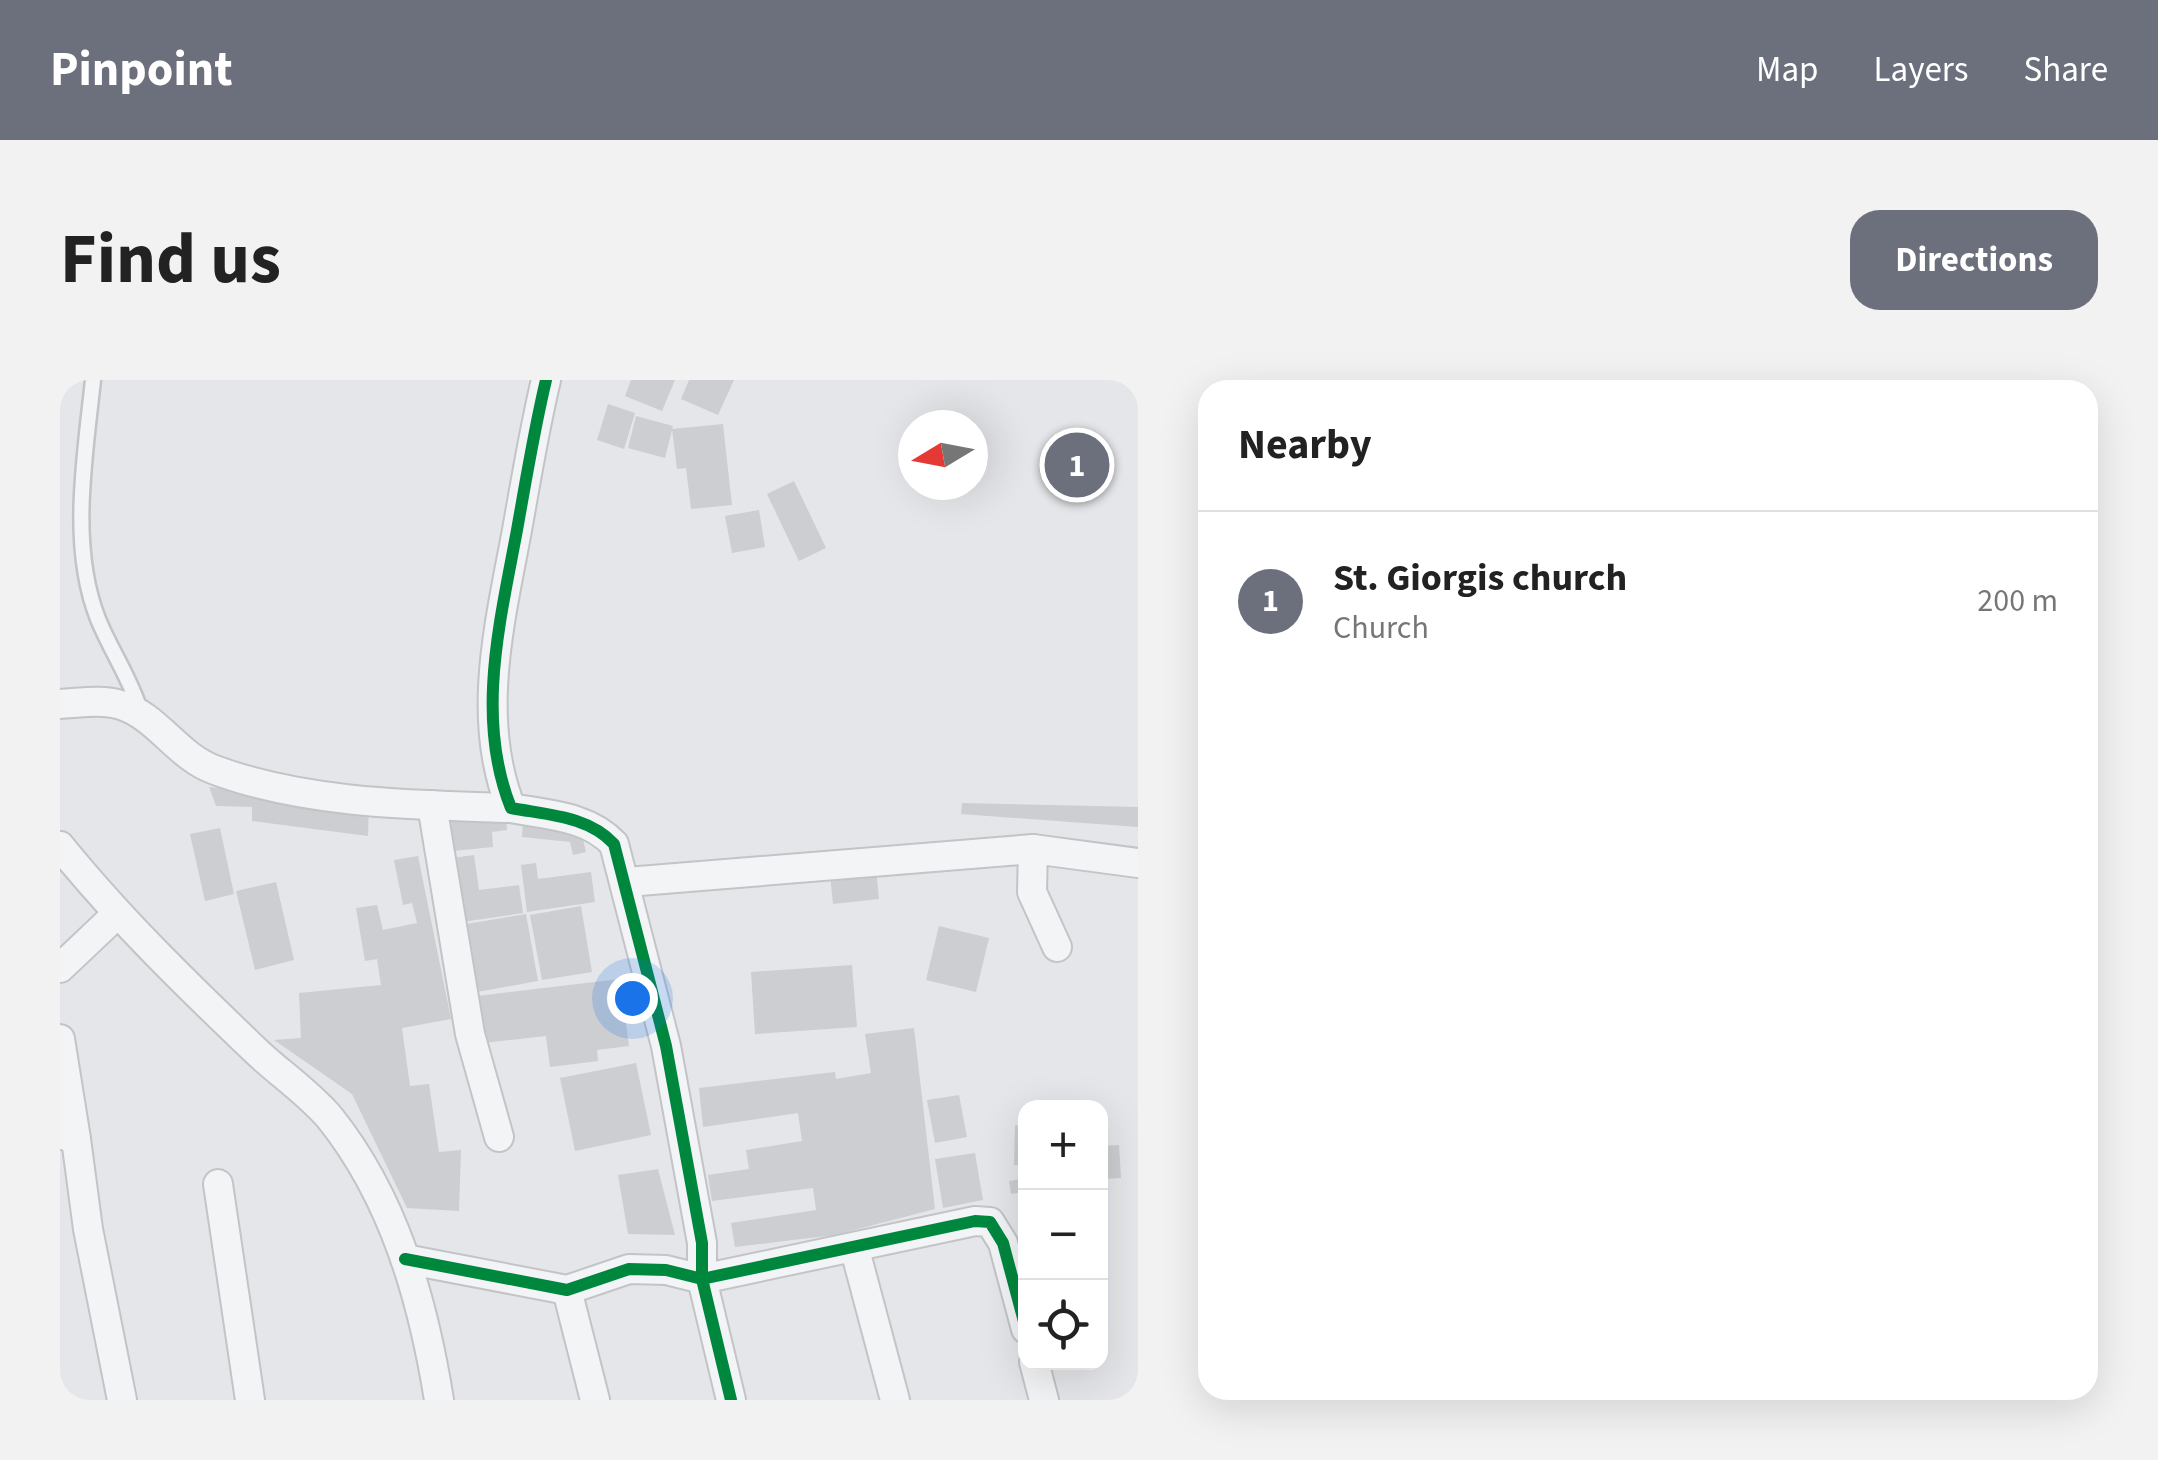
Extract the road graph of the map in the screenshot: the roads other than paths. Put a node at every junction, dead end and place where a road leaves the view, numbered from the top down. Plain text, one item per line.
1 (93, 380) edge
2 (546, 380) edge
3 (60, 704) edge
4 (142, 716) junction
5 (432, 805) junction
6 (511, 808) junction
7 (60, 846) edge
8 (1033, 850) junction
9 (1138, 863) edge
10 (627, 882) junction
11 (116, 915) junction
12 (1057, 947) dead end
13 (60, 968) edge
14 (60, 1040) edge
15 (68, 1137) edge
16 (498, 1137) dead end
17 (218, 1184) dead end
18 (855, 1250) junction
19 (405, 1259) junction
20 (702, 1279) junction
21 (566, 1290) junction
22 (1018, 1300) edge
23 (1036, 1370) edge
24 (122, 1400) edge
25 (250, 1400) edge
26 (440, 1400) edge
27 (596, 1400) edge
28 (731, 1400) edge
29 (895, 1400) edge
30 (1044, 1400) edge

1 - 4 lane
2 - 6 street
3 - 4 street
4 - 5 street
5 - 6 street
5 - 16 street
6 - 10 street
7 - 11 street
8 - 9 street
8 - 10 street
8 - 12 street
10 - 20 street
11 - 13 street
11 - 19 street
14 - 15 street
15 - 24 street
17 - 25 street
18 - 20 street
18 - 22 street
18 - 29 street
19 - 21 street
19 - 26 street
20 - 21 street
20 - 28 street
21 - 27 street
23 - 30 street

